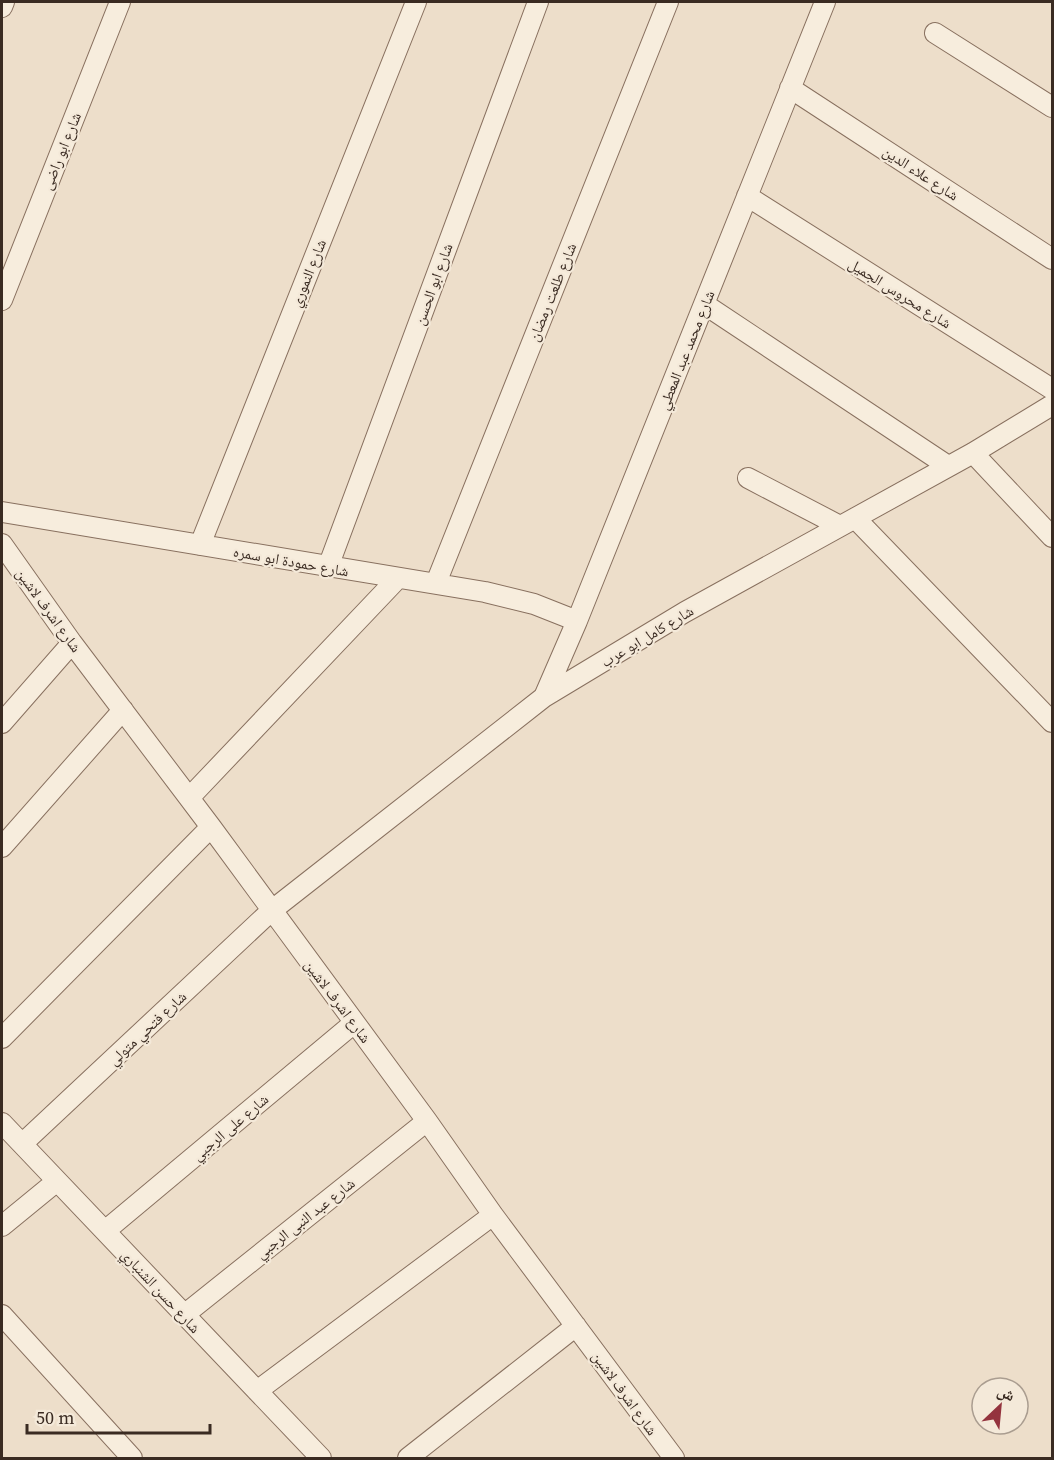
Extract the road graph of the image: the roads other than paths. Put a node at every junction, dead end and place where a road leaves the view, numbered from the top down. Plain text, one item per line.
1 (4, 2) edge
2 (120, 2) edge
3 (417, 2) edge
4 (668, 2) edge
5 (825, 2) edge
6 (531, 4) edge
7 (2, 7) edge
8 (935, 33) dead end
9 (790, 88) junction
10 (1053, 107) edge
11 (747, 196) junction
12 (1053, 259) edge
13 (2, 300) edge
14 (704, 304) junction
15 (1053, 389) edge
16 (1053, 405) edge
17 (973, 453) junction
18 (948, 466) junction
19 (748, 478) dead end
20 (2, 512) edge
21 (847, 522) junction
22 (1053, 537) edge
23 (2, 544) edge
24 (200, 545) junction
25 (328, 567) junction
26 (398, 578) junction
27 (436, 583) junction
28 (577, 621) junction
29 (72, 643) junction
30 (544, 697) junction
31 (123, 710) junction
32 (1053, 722) edge
33 (2, 723) edge
34 (189, 798) junction
35 (211, 827) junction
36 (2, 847) edge
37 (271, 911) junction
38 (354, 1023) junction
39 (2, 1038) edge
40 (427, 1121) junction
41 (2, 1123) edge
42 (22, 1144) junction
43 (57, 1181) junction
44 (493, 1215) junction
45 (2, 1226) edge
46 (105, 1231) junction
47 (2, 1315) edge
48 (184, 1315) junction
49 (576, 1326) junction
50 (257, 1391) junction
51 (666, 1456) edge
52 (132, 1458) edge
53 (321, 1458) edge
54 (408, 1458) edge

1 - 7 street
2 - 13 street, شارع ابو راضى
3 - 24 street, شارع النموري
4 - 27 street, شارع طلعت رمضان
5 - 9 street, شارع محمد عبد المعطي
6 - 25 street, شارع ابو الحسن
8 - 10 street
9 - 11 street, شارع محمد عبد المعطي
9 - 12 street, شارع علاء الدين
11 - 14 street, شارع محمد عبد المعطي
11 - 15 street, شارع محروس الجميل
14 - 18 street
14 - 28 street, شارع محمد عبد المعطي
16 - 17 street, شارع كامل ابو عرب
17 - 18 street, شارع كامل ابو عرب
17 - 22 street
18 - 21 street, شارع كامل ابو عرب
19 - 21 street
20 - 24 street, شارع حمودة ابو سمره
21 - 30 street, شارع كامل ابو عرب
21 - 32 street
23 - 29 street, شارع اشرف لاشين
24 - 25 street, شارع حمودة ابو سمره
25 - 26 street, شارع حمودة ابو سمره
26 - 27 street, شارع حمودة ابو سمره
26 - 34 street
27 - 28 street, شارع حمودة ابو سمره
28 - 30 street, شارع محمد عبد المعطي
29 - 31 street, شارع اشرف لاشين
29 - 33 street
30 - 37 street, شارع كامل ابو عرب
31 - 34 street, شارع اشرف لاشين
31 - 36 street
34 - 35 street, شارع اشرف لاشين
35 - 37 street, شارع اشرف لاشين
35 - 39 street
37 - 38 street, شارع اشرف لاشين
37 - 42 street, شارع فتحي متولي
38 - 40 street, شارع اشرف لاشين
38 - 46 street, شارع على الرجبي
40 - 44 street, شارع اشرف لاشين
40 - 48 street, شارع عبد النبى الرجبي
41 - 42 street, شارع حسن الشنباري
42 - 43 street, شارع حسن الشنباري
43 - 45 street
43 - 46 street, شارع حسن الشنباري
44 - 49 street, شارع اشرف لاشين
44 - 50 street
46 - 48 street, شارع حسن الشنباري
47 - 52 street
48 - 50 street, شارع حسن الشنباري
49 - 51 street, شارع اشرف لاشين
49 - 54 street
50 - 53 street, شارع حسن الشنباري

